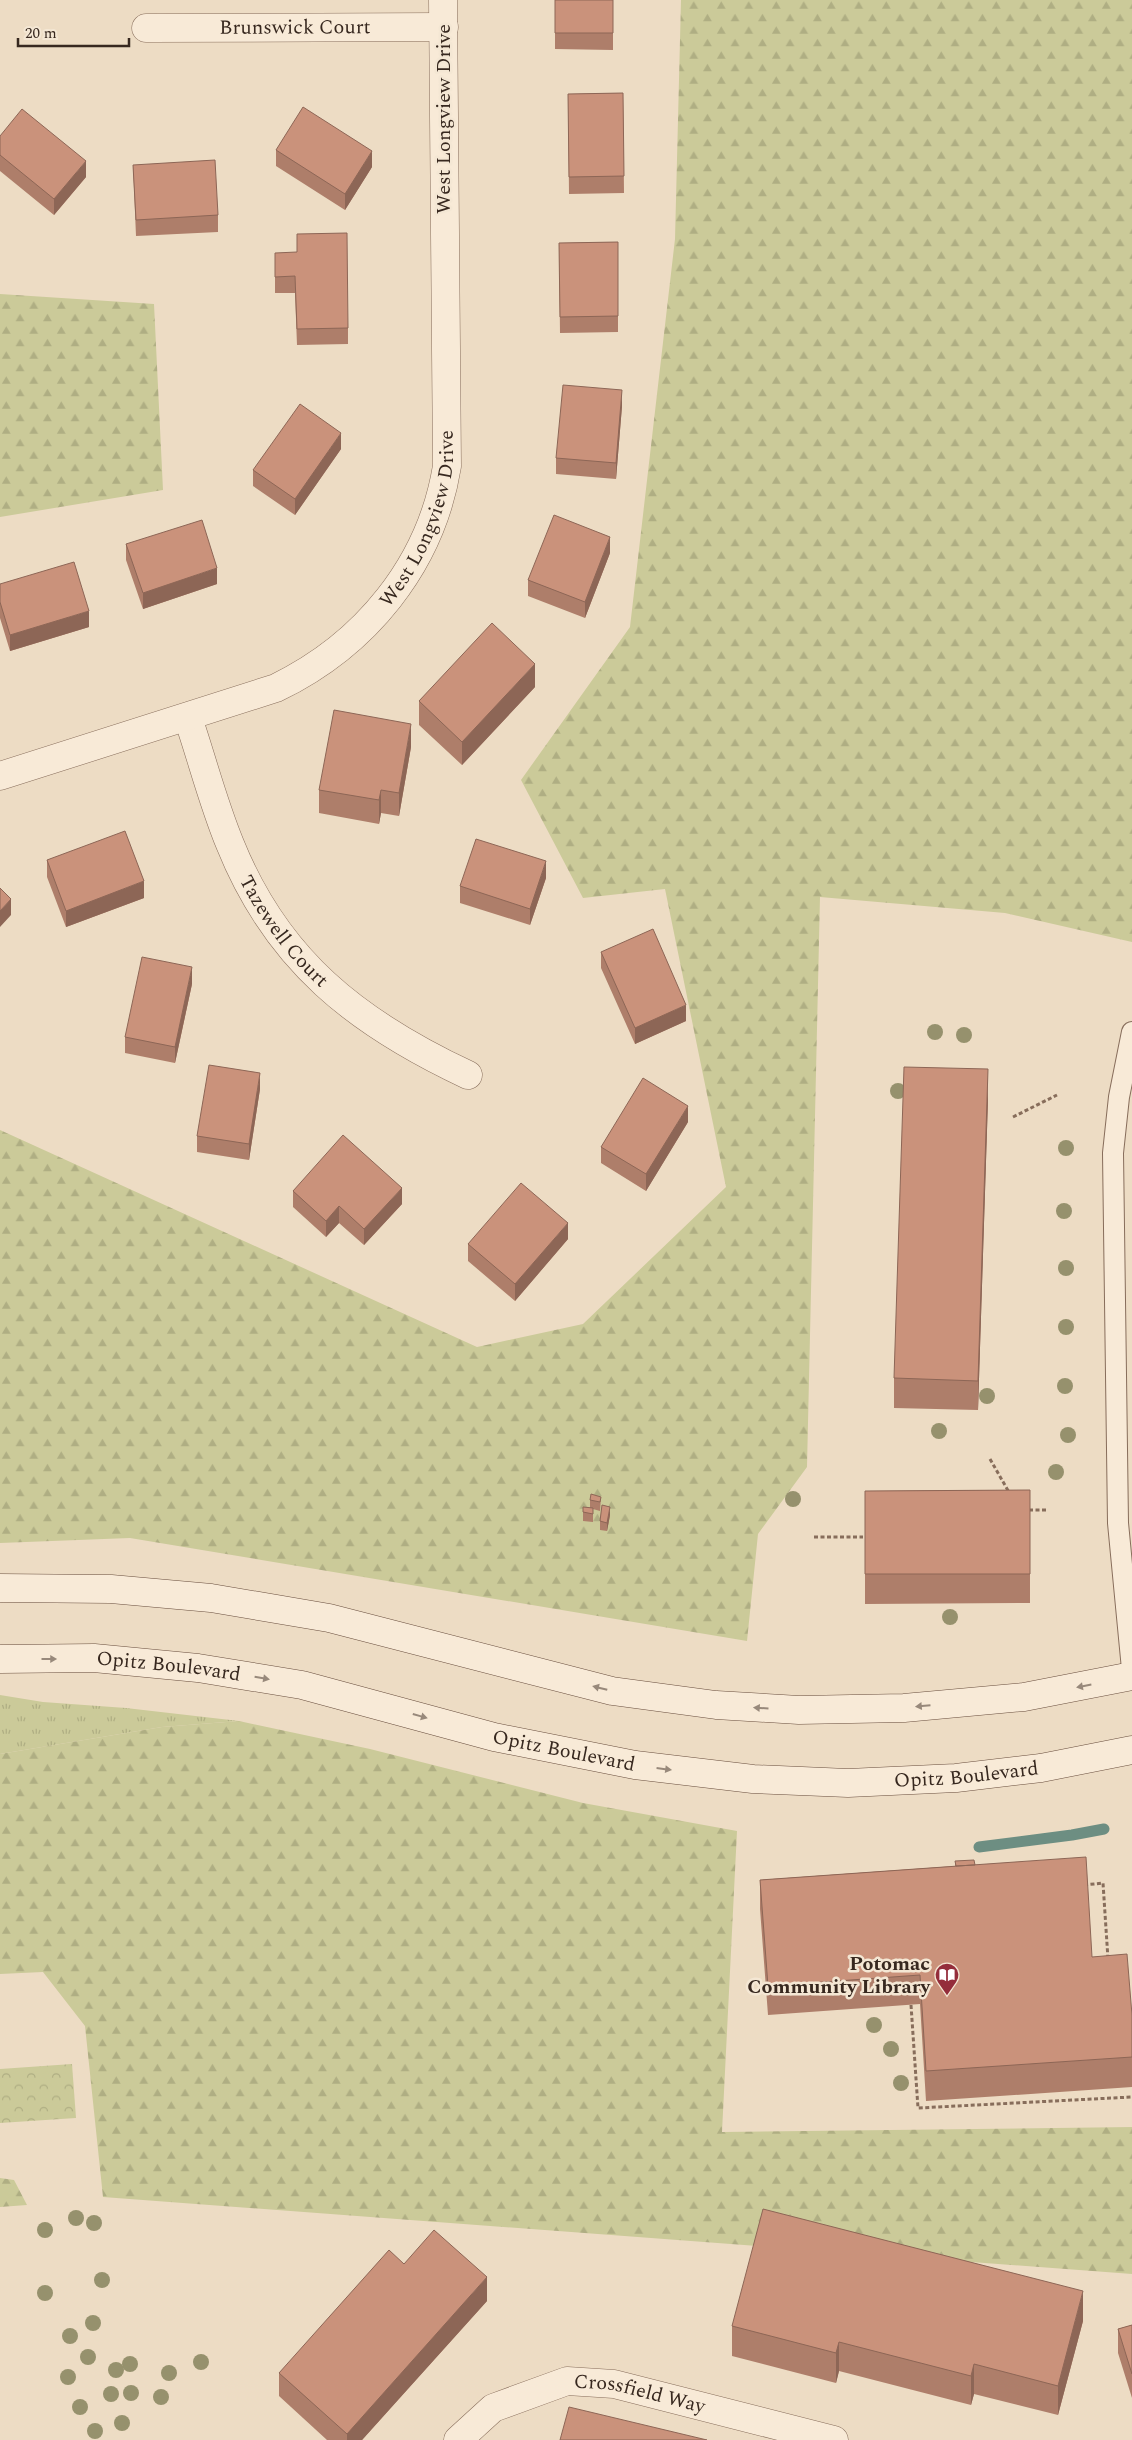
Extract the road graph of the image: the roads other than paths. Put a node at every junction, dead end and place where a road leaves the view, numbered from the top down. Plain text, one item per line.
1 (443, 0) edge
2 (444, 27) junction
3 (146, 28) dead end
4 (188, 718) junction
5 (0, 776) edge
6 (1132, 1032) edge
7 (468, 1075) dead end
8 (0, 1588) edge
9 (0, 1659) edge
10 (1132, 1669) edge
11 (1132, 1676) edge
12 (1132, 1750) edge
13 (458, 2440) edge
14 (834, 2440) edge

1 - 2 main road, West Longview Drive
2 - 3 main road, Brunswick Court
2 - 4 main road, West Longview Drive
4 - 5 main road, West Longview Drive
4 - 7 main road, Tazewell Court
6 - 10 lane
11 -> 8 main road
9 -> 12 main road, Opitz Boulevard
13 - 14 main road, Crossfield Way

